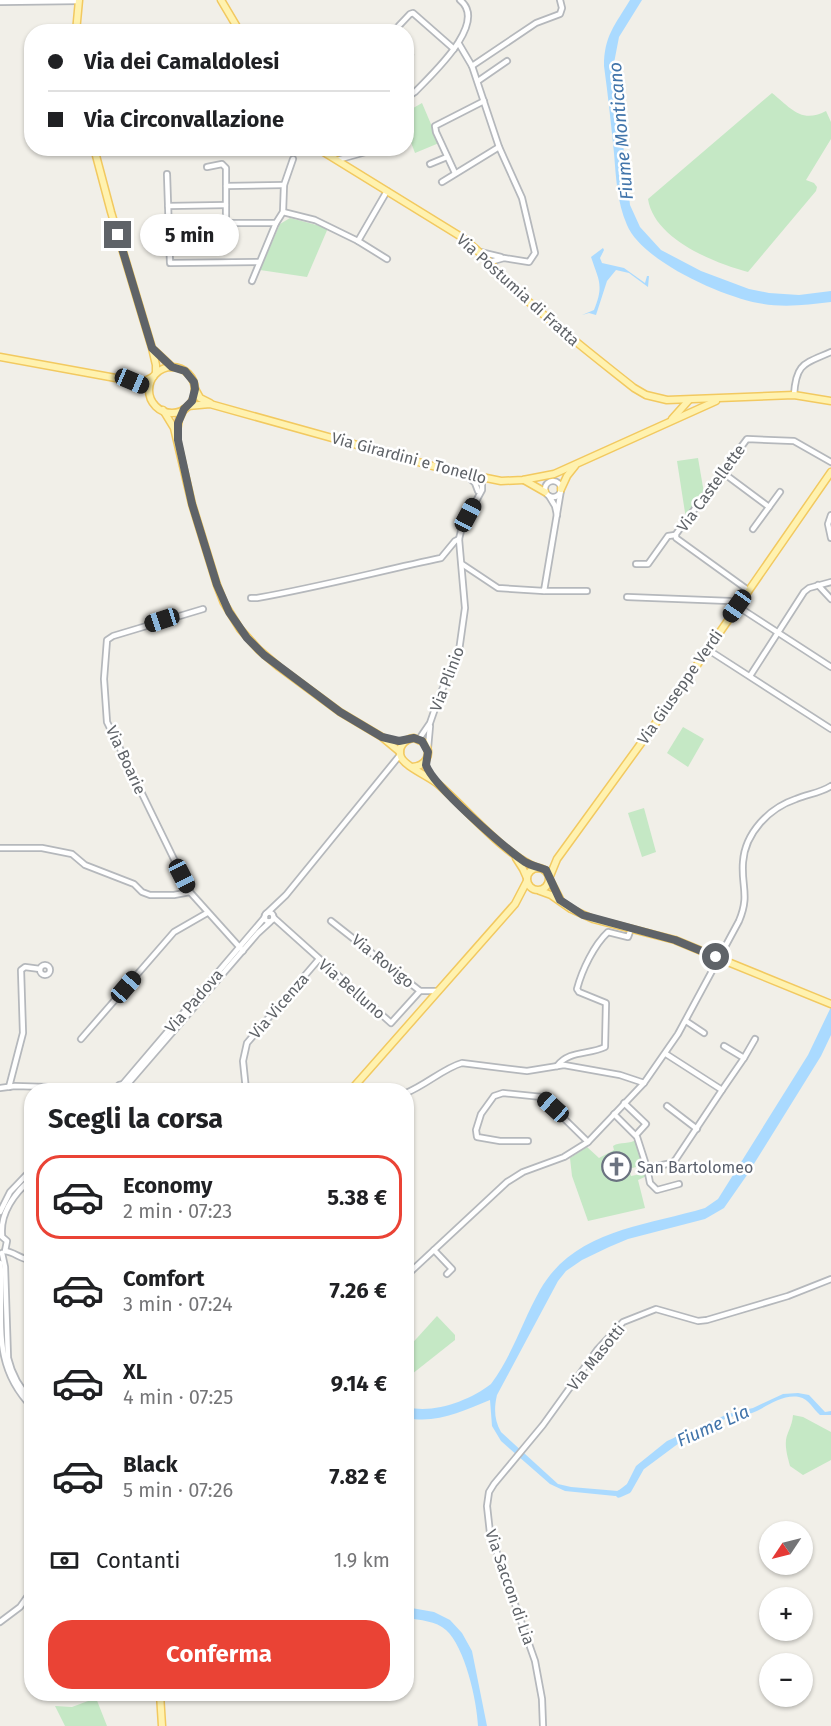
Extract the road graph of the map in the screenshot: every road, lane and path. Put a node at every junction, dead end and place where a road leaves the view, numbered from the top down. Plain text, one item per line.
1 (221, 0) edge
2 (460, 0) edge
3 (560, 0) edge
4 (23, 1) edge
5 (79, 1) edge
6 (0, 2) edge
7 (77, 24) edge
8 (235, 24) edge
9 (401, 24) edge
10 (459, 44) junction
11 (454, 49) junction
12 (507, 61) dead end
13 (472, 66) junction
14 (478, 81) junction
15 (414, 93) edge
16 (484, 100) junction
17 (499, 147) junction
18 (96, 156) edge
19 (327, 156) edge
20 (352, 156) edge
21 (447, 157) junction
22 (293, 159) dead end
23 (334, 161) junction
24 (430, 164) dead end
25 (207, 167) dead end
26 (455, 173) junction
27 (167, 174) dead end
28 (442, 182) dead end
29 (284, 185) junction
30 (226, 186) junction
31 (387, 191) junction
32 (226, 205) junction
33 (168, 206) junction
34 (283, 212) junction
35 (226, 223) junction
36 (276, 223) junction
37 (358, 241) junction
38 (168, 242) junction
39 (480, 252) junction
40 (504, 258) junction
41 (387, 259) dead end
42 (259, 262) junction
43 (490, 262) junction
44 (252, 281) dead end
45 (152, 348) junction
46 (831, 352) edge
47 (0, 357) edge
48 (172, 367) junction
49 (155, 375) junction
50 (132, 381) junction
51 (195, 389) junction
52 (150, 394) junction
53 (794, 395) junction
54 (725, 398) junction
55 (689, 399) junction
56 (667, 400) junction
57 (831, 401) edge
58 (210, 404) junction
59 (186, 407) junction
60 (163, 410) junction
61 (688, 412) junction
62 (673, 417) junction
63 (178, 440) junction
64 (831, 462) edge
65 (577, 464) junction
66 (722, 472) junction
67 (831, 472) edge
68 (466, 474) junction
69 (482, 478) junction
70 (496, 480) junction
71 (523, 480) junction
72 (561, 489) junction
73 (479, 492) junction
74 (780, 492) dead end
75 (547, 494) junction
76 (769, 507) junction
77 (831, 515) edge
78 (557, 518) junction
79 (753, 528) dead end
80 (675, 536) junction
81 (831, 538) edge
82 (459, 539) junction
83 (462, 564) junction
84 (636, 564) dead end
85 (831, 582) edge
86 (818, 585) junction
87 (748, 590) junction
88 (544, 591) junction
89 (587, 591) dead end
90 (627, 597) dead end
91 (251, 598) dead end
92 (831, 598) edge
93 (738, 605) junction
94 (203, 609) dead end
95 (778, 633) junction
96 (707, 648) junction
97 (831, 667) edge
98 (750, 676) junction
99 (430, 723) junction
100 (831, 729) edge
101 (382, 737) junction
102 (419, 739) junction
103 (405, 741) junction
104 (428, 750) junction
105 (400, 753) junction
106 (425, 761) junction
107 (409, 765) junction
108 (390, 767) junction
109 (437, 784) junction
110 (831, 786) edge
111 (569, 843) junction
112 (0, 848) edge
113 (510, 851) junction
114 (539, 867) junction
115 (550, 878) junction
116 (527, 880) junction
117 (538, 890) junction
118 (190, 892) junction
119 (286, 896) junction
120 (560, 900) junction
121 (515, 904) junction
122 (207, 913) junction
123 (266, 915) junction
124 (272, 919) junction
125 (331, 921) dead end
126 (631, 930) junction
127 (241, 950) junction
128 (319, 959) junction
129 (40, 969) dead end
130 (421, 991) junction
131 (438, 991) junction
132 (413, 998) junction
133 (426, 1004) junction
134 (831, 1004) edge
135 (686, 1021) junction
136 (704, 1033) dead end
137 (81, 1039) dead end
138 (755, 1039) dead end
139 (724, 1046) dead end
140 (666, 1054) junction
141 (744, 1058) junction
142 (557, 1066) junction
143 (126, 1083) edge
144 (245, 1083) edge
145 (357, 1083) edge
146 (644, 1083) junction
147 (0, 1088) edge
148 (9, 1088) junction
149 (24, 1088) edge
150 (24, 1089) edge
151 (414, 1089) edge
152 (722, 1090) junction
153 (624, 1103) junction
154 (667, 1106) dead end
155 (614, 1114) junction
156 (697, 1129) junction
157 (636, 1135) junction
158 (528, 1141) dead end
159 (588, 1142) junction
160 (647, 1168) junction
161 (24, 1177) edge
162 (679, 1184) dead end
163 (24, 1185) edge
164 (0, 1212) edge
165 (1, 1235) edge
166 (8, 1245) junction
167 (434, 1250) junction
168 (2, 1253) edge
169 (16, 1255) junction
170 (24, 1259) edge
171 (0, 1263) edge
172 (414, 1269) edge
173 (447, 1274) dead end
174 (831, 1279) edge
175 (24, 1391) edge
176 (24, 1399) edge
177 (519, 1453) joint
178 (24, 1601) edge
179 (0, 1622) edge
180 (160, 1701) edge
181 (162, 1726) edge
182 (543, 1726) edge

1 - 8 main road
2 - 10 street
3 - 13 street
4 - 5 street
4 - 6 street
5 - 7 main road
9 - 11 street
10 - 11 street
10 - 13 street
11 - 15 street
12 - 14 street
13 - 14 street
14 - 16 street
16 - 17 street
16 - 21 street
17 - 26 street
17 - 40 street
18 - 45 main road
19 - 23 main road, Via Postumia di Fratta
20 - 23 street
21 - 24 street
21 - 26 street
22 - 29 street
23 - 31 main road, Via Postumia di Fratta
25 - 30 street
26 - 28 street
27 - 33 street
29 - 30 street
29 - 34 street
30 - 32 street
31 - 37 street
31 - 39 main road, Via Postumia di Fratta
32 - 33 street
32 - 35 street
33 - 38 street
34 - 36 street
34 - 37 street
35 - 36 street
35 - 38 street
36 - 42 street
37 - 41 street
38 - 42 street
39 - 40 street
39 - 43 main road, Via Postumia di Fratta
40 - 43 street
42 - 44 street
43 - 56 main road, Via Postumia di Fratta
45 - 48 main road
45 - 49 main road
46 - 53 street
47 - 50 main road
48 - 49 main road
48 - 51 main road
49 - 50 main road
49 - 52 main road
50 - 52 main road
51 - 58 main road, Via Girardini e Tonello
51 - 59 main road
52 - 60 main road
53 - 54 main road, Via Postumia di Fratta
53 - 57 main road, Via Postumia di Fratta
54 - 55 main road, Via Postumia di Fratta
54 - 61 main road, Via Girardini e Tonello
55 - 56 main road, Via Postumia di Fratta
55 - 61 main road
55 - 62 main road, Via Girardini e Tonello
56 - 62 main road
58 - 59 main road, Via Girardini e Tonello
58 - 68 main road, Via Girardini e Tonello
59 - 60 main road
59 - 63 main road
60 - 63 main road
61 - 62 main road, Via Girardini e Tonello
62 - 65 main road, Via Girardini e Tonello
63 - 101 main road
64 - 66 street, Via Castellette
65 - 71 main road, Via Girardini e Tonello
65 - 72 main road
66 - 76 street
66 - 80 street, Via Castellette
67 - 87 main road, Via Giuseppe Verdi
68 - 69 main road, Via Girardini e Tonello
68 - 73 street
69 - 70 main road, Via Girardini e Tonello
69 - 73 street, Via Plinio
70 - 71 main road, Via Girardini e Tonello
70 - 73 street
71 - 75 main road
72 - 75 street
72 - 75 street
72 - 78 street
73 - 82 street, Via Plinio
74 - 76 street
75 - 78 street
76 - 79 street
77 - 81 street
78 - 88 street
80 - 84 street
80 - 87 street, Via Castellette
82 - 83 street, Via Plinio
82 - 91 street
83 - 88 street
83 - 99 street, Via Plinio
85 - 86 street
86 - 92 street
86 - 95 street
87 - 93 main road, Via Giuseppe Verdi
88 - 89 street
90 - 93 street
93 - 95 street
93 - 96 main road, Via Giuseppe Verdi
94 - 118 street, Via Boarie
95 - 97 street
95 - 98 street
96 - 98 street
96 - 111 main road, Via Giuseppe Verdi
98 - 100 street
99 - 102 street, Via Plinio
99 - 104 street, Via Plinio
101 - 103 main road
101 - 105 main road
102 - 103 main road
102 - 104 main road
103 - 105 main road
104 - 106 main road
105 - 107 main road
105 - 108 street
106 - 107 main road
106 - 109 main road
107 - 108 street
107 - 109 main road
108 - 119 street
109 - 113 main road
110 - 135 street
111 - 114 main road, Via Giuseppe Verdi
111 - 115 main road, Via Giuseppe Verdi
112 - 118 street
113 - 114 main road
113 - 116 main road
114 - 115 main road
114 - 116 main road
115 - 117 main road
115 - 120 main road
116 - 117 main road
116 - 121 main road
117 - 120 main road
117 - 121 main road
118 - 122 street, Via Boarie
119 - 123 street, Via Padova
119 - 124 street, Via Padova
120 - 126 main road
121 - 131 main road
122 - 127 street, Via Boarie
122 - 137 street
123 - 124 street, Via Belluno
123 - 127 street, Via Padova
124 - 127 street, Via Padova
124 - 128 street, Via Belluno
125 - 130 street, Via Rovigo
126 - 134 main road, bridge
126 - 142 street
127 - 143 street, Via Padova
128 - 132 street, Via Belluno
128 - 144 street, Via Vicenza
129 - 148 street
130 - 131 street, Via Rovigo
130 - 132 street
130 - 133 street
131 - 133 main road
132 - 133 street
133 - 145 main road
135 - 136 street
135 - 140 street
138 - 141 street
139 - 141 street
140 - 146 street
140 - 152 street
141 - 152 street
142 - 146 street
142 - 151 street
146 - 153 street
147 - 148 street
148 - 149 street
148 - 150 street
152 - 156 street
153 - 155 street
153 - 157 street
154 - 156 street
155 - 157 street
155 - 159 street
156 - 160 street
157 - 160 street
158 - 159 street
159 - 167 street
160 - 162 street
161 - 164 street
163 - 165 street
165 - 166 street
166 - 168 street
166 - 169 street
167 - 172 street
167 - 173 street
168 - 169 street
168 - 175 street
169 - 170 street
171 - 176 street
174 - 177 street, Via Masotti
177 - 182 street, Via Saccon di Lia
178 - 179 street
180 - 181 main road

